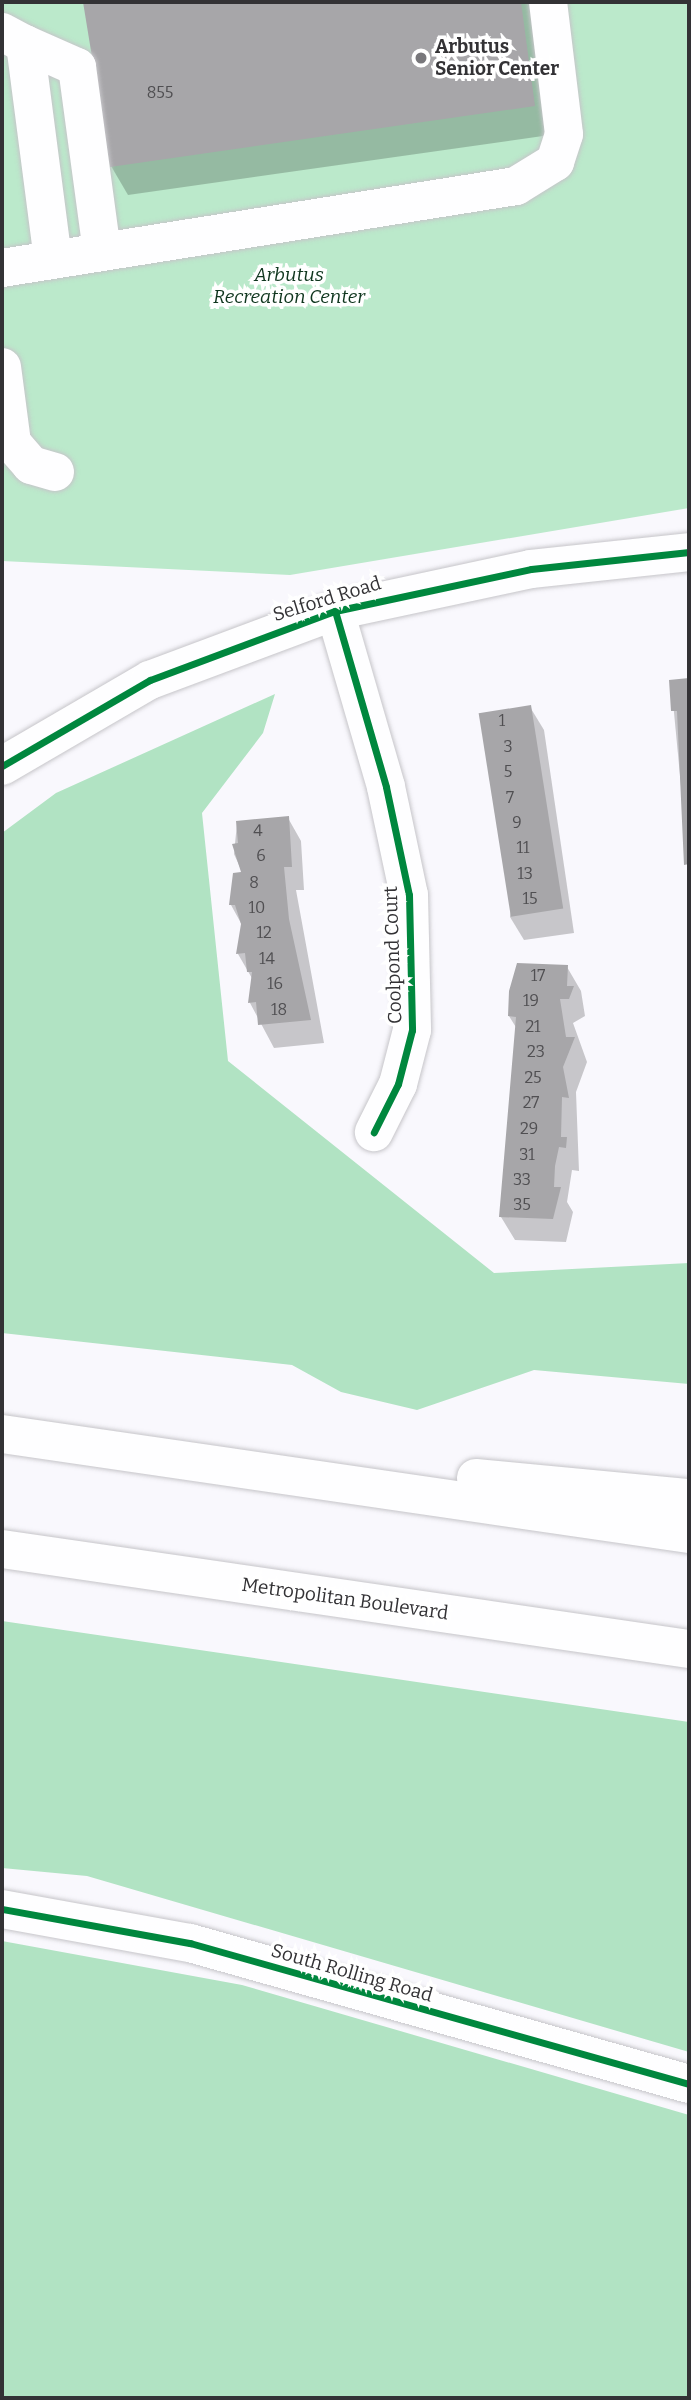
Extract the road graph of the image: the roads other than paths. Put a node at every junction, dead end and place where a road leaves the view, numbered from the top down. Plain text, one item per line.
1 (548, 2) edge
2 (14, 38) edge
3 (102, 251) junction
4 (53, 259) junction
5 (2, 268) edge
6 (2, 367) edge
7 (55, 472) dead end
8 (689, 552) edge
9 (335, 611) junction
10 (2, 766) edge
11 (374, 1132) dead end
12 (11, 1435) edge
13 (689, 1498) edge
14 (689, 1534) edge
15 (2, 1549) edge
16 (689, 1649) edge
17 (2, 1909) edge
18 (689, 2084) edge

1 - 3 main road
2 - 3 main road
2 - 4 main road
3 - 4 main road
4 - 5 main road
6 - 7 main road
8 - 9 main road, Selford Road
9 - 10 main road, Selford Road
9 - 11 main road, Coolpond Court
12 - 13 main road
12 - 14 main road
15 - 16 main road, Metropolitan Boulevard
17 - 18 main road, South Rolling Road

